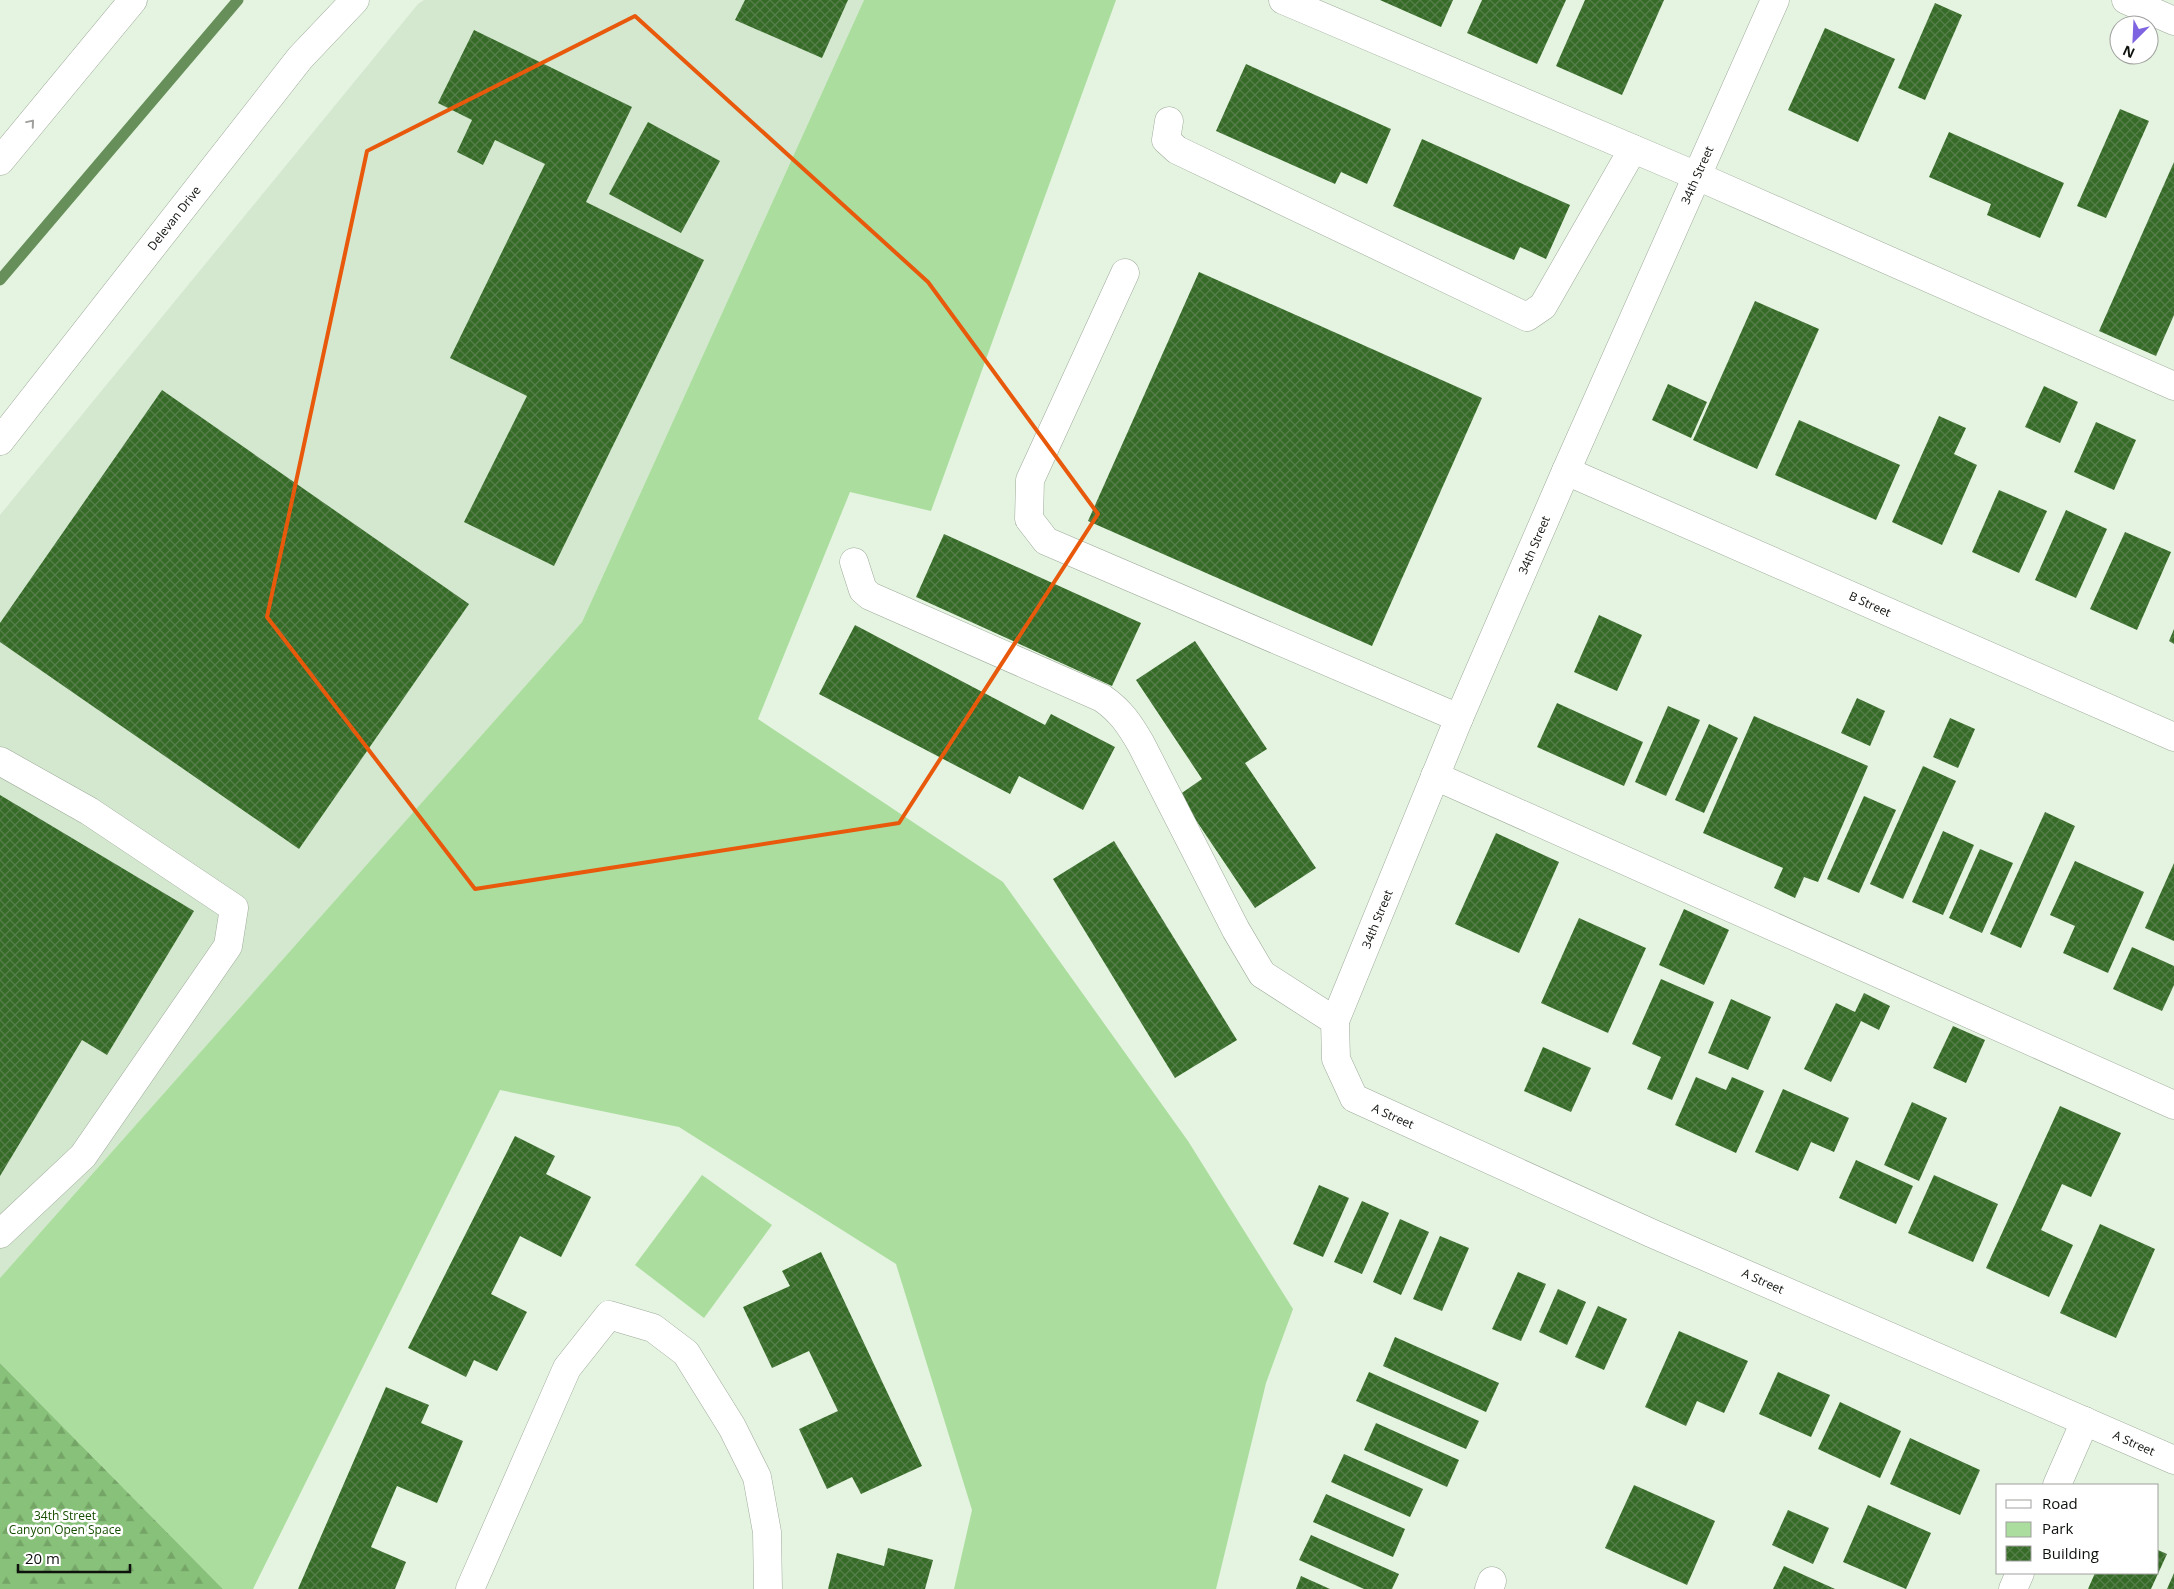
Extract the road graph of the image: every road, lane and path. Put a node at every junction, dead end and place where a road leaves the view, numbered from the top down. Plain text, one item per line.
1 (133, 0) edge
2 (355, 0) edge
3 (1283, 0) edge
4 (1775, 0) edge
5 (2126, 0) edge
6 (2174, 21) edge
7 (1169, 121) dead end
8 (1633, 149) junction
9 (0, 161) edge
10 (1697, 176) junction
11 (1125, 273) dead end
12 (2174, 386) edge
13 (0, 441) edge
14 (1566, 471) junction
15 (854, 562) dead end
16 (1459, 718) junction
17 (2174, 737) edge
18 (0, 761) edge
19 (1435, 776) junction
20 (1335, 1021) junction
21 (1354, 1098) joint
22 (2174, 1105) edge
23 (0, 1234) edge
24 (2085, 1421) junction
25 (2174, 1460) edge
26 (2057, 1484) edge
27 (2020, 1574) edge
28 (470, 1589) edge
29 (768, 1589) edge
30 (2013, 1589) edge

9 -> 1 main road
2 - 13 main road, Delevan Drive
3 - 8 main road
4 - 10 main road, 34th Street
5 - 6 main road
7 - 8 main road
8 - 10 main road
10 - 12 main road
10 - 14 main road, 34th Street
11 - 16 main road
14 - 16 main road, 34th Street
14 - 17 main road, B Street
15 - 20 main road
16 - 19 main road, 34th Street
18 - 23 main road
19 - 20 main road, 34th Street
19 - 22 main road
20 - 21 main road, 34th Street
21 - 24 main road, A Street
24 - 25 main road, A Street
24 - 26 main road
27 - 30 main road
28 - 29 main road

